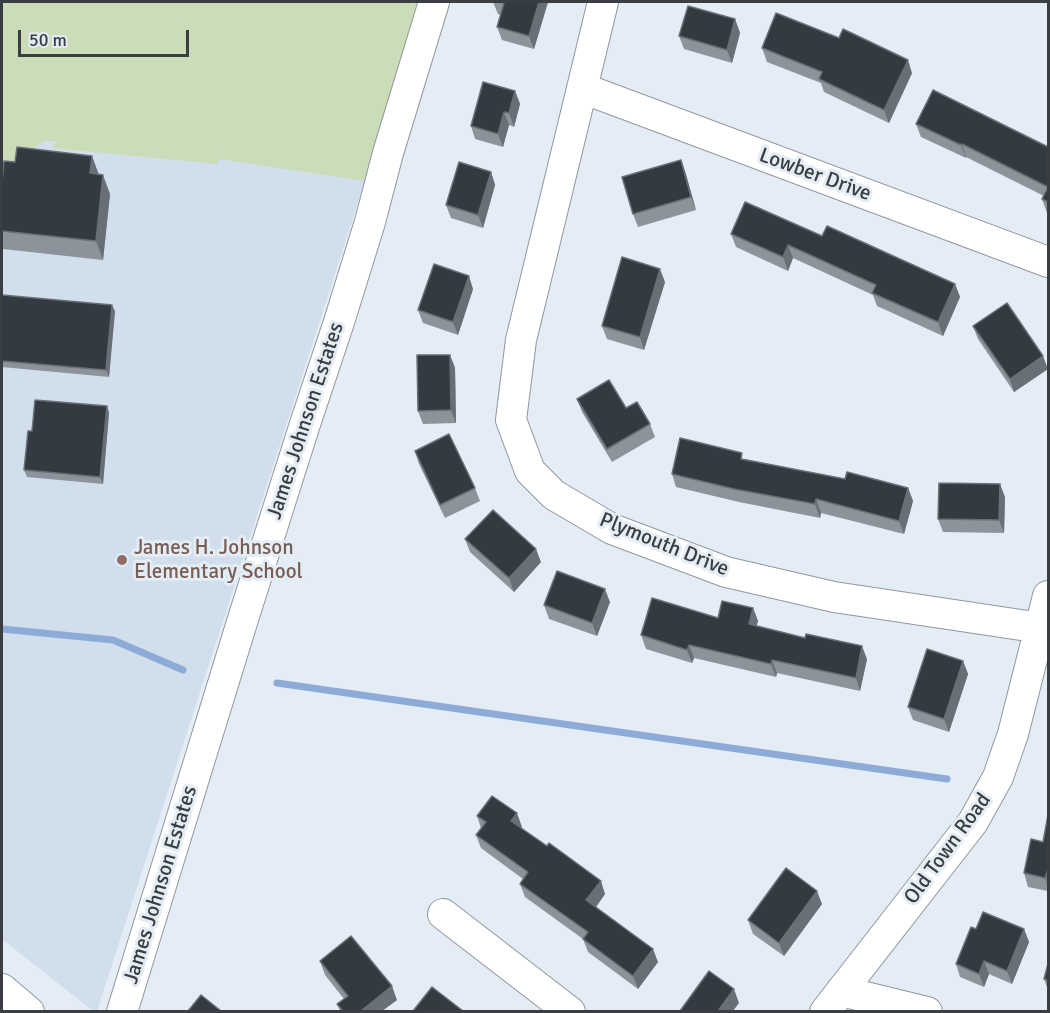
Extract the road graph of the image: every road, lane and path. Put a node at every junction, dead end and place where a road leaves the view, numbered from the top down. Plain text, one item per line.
1 (434, 2) edge
2 (603, 2) edge
3 (582, 88) junction
4 (1048, 262) edge
5 (1048, 596) edge
6 (1041, 628) junction
7 (443, 914) dead end
8 (2, 989) edge
9 (833, 1001) edge
10 (30, 1011) edge
11 (122, 1011) edge
12 (570, 1011) edge
13 (927, 1011) edge

1 - 11 street, James Johnson Estates
2 - 3 street, Plymouth Drive
3 - 4 street, Lowber Drive
3 - 6 street, Plymouth Drive
5 - 6 street, Old Town Road
6 - 9 street, Old Town Road
7 - 12 street
8 - 10 street
9 - 13 street

